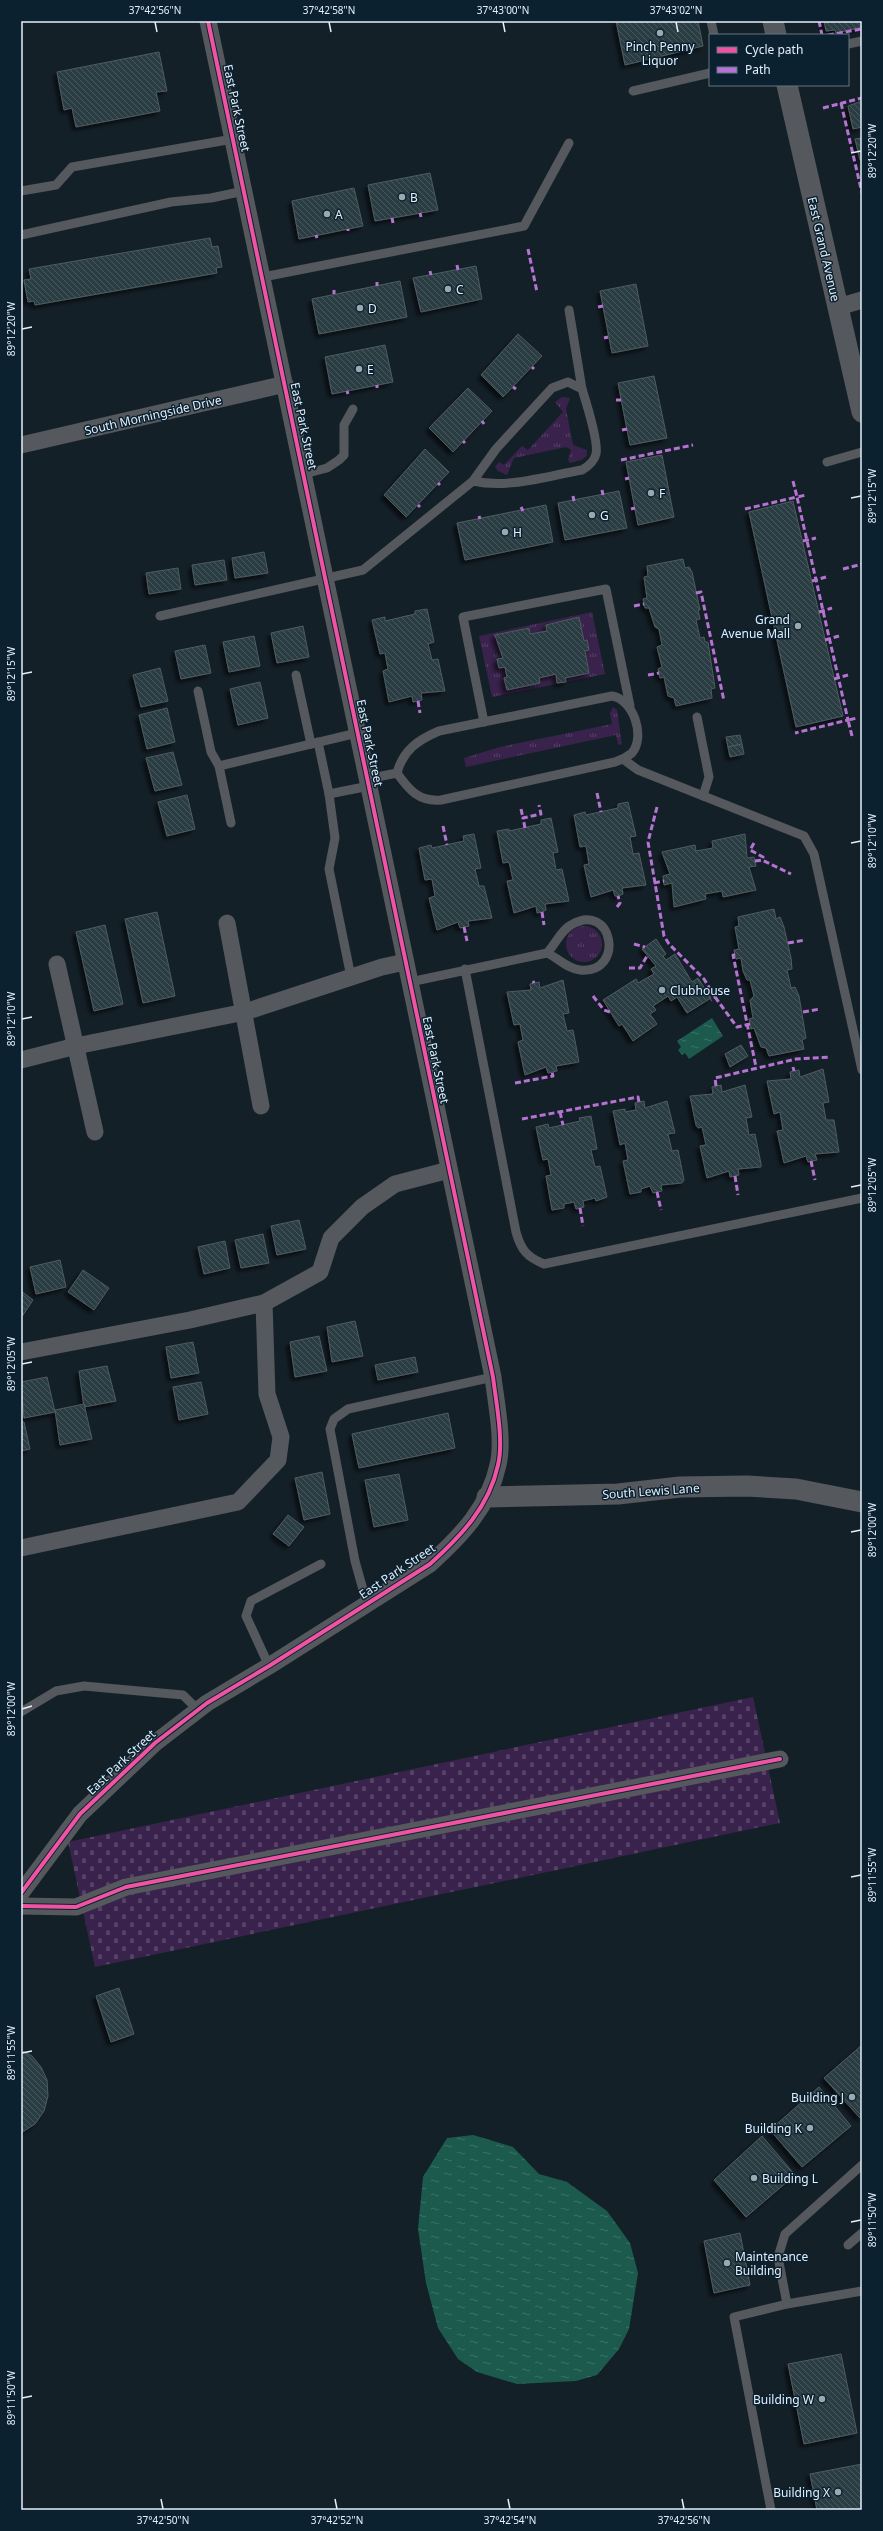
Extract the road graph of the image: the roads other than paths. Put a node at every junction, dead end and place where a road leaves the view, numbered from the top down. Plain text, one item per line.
1 (208, 21) edge
2 (711, 21) edge
3 (773, 21) edge
4 (714, 34) edge
5 (776, 34) edge
6 (862, 41) edge
7 (849, 44) edge
8 (709, 73) edge
9 (787, 86) edge
10 (632, 91) dead end
11 (233, 139) junction
12 (569, 143) dead end
13 (21, 191) edge
14 (244, 191) junction
15 (21, 234) edge
16 (262, 277) junction
17 (862, 300) edge
18 (838, 307) junction
19 (569, 310) dead end
20 (285, 384) junction
21 (582, 389) junction
22 (353, 408) dead end
23 (862, 412) edge
24 (21, 445) edge
25 (862, 452) edge
26 (827, 462) dead end
27 (304, 474) junction
28 (473, 481) junction
29 (325, 579) junction
30 (160, 616) dead end
31 (296, 675) dead end
32 (198, 691) dead end
33 (630, 708) junction
34 (697, 717) dead end
35 (484, 722) junction
36 (357, 733) junction
37 (315, 743) junction
38 (623, 759) junction
39 (219, 766) junction
40 (397, 773) junction
41 (368, 783) junction
42 (329, 794) junction
43 (703, 796) junction
44 (231, 822) dead end
45 (227, 923) dead end
46 (548, 953) junction
47 (405, 962) junction
48 (57, 964) dead end
49 (465, 969) junction
50 (351, 977) junction
51 (410, 982) junction
52 (245, 1012) junction
53 (76, 1046) junction
54 (21, 1060) edge
55 (862, 1070) edge
56 (262, 1106) dead end
57 (96, 1132) dead end
58 (449, 1170) junction
59 (862, 1198) edge
60 (264, 1303) junction
61 (21, 1352) edge
62 (493, 1377) junction
63 (487, 1497) junction
64 (862, 1502) edge
65 (21, 1548) edge
66 (321, 1564) dead end
67 (367, 1604) junction
68 (269, 1666) junction
69 (198, 1710) junction
70 (21, 1712) edge
71 (780, 1759) dead end
72 (21, 1893) edge
73 (21, 1906) edge
74 (862, 2165) edge
75 (862, 2233) edge
76 (848, 2245) dead end
77 (862, 2291) edge
78 (787, 2304) junction
79 (771, 2510) edge

1 - 11 street, East Park Street
2 - 4 lane
3 - 5 street
6 - 7 lane
8 - 10 lane
9 - 18 street, East Grand Avenue
11 - 13 lane
11 - 14 street, East Park Street
12 - 16 lane
14 - 15 lane
14 - 16 street, East Park Street
16 - 20 street, East Park Street
17 - 18 street
18 - 23 street, East Grand Avenue
19 - 21 lane
20 - 24 street, South Morningside Drive
20 - 27 street, East Park Street
21 - 28 lane
21 - 28 lane
22 - 27 lane
25 - 26 lane
27 - 29 street, East Park Street
28 - 29 lane
29 - 30 lane
29 - 36 street, East Park Street
31 - 37 lane
32 - 39 lane
33 - 35 lane
33 - 35 lane
33 - 38 lane
34 - 43 lane
35 - 40 lane
36 - 37 lane
36 - 41 street, East Park Street
37 - 39 lane
37 - 42 lane
38 - 40 lane
38 - 43 lane
39 - 44 lane
40 - 41 lane
41 - 42 lane
41 - 47 street, East Park Street
42 - 50 lane
43 - 55 lane
45 - 52 street
46 - 46 lane
46 - 49 lane
47 - 50 street
47 - 51 street, East Park Street
48 - 53 street
49 - 51 lane
49 - 59 lane
50 - 52 street
51 - 58 street, East Park Street
52 - 53 street
52 - 56 street
53 - 54 street
53 - 57 street
58 - 60 street
58 - 62 street, East Park Street
60 - 61 street
60 - 65 street
62 - 63 street, East Park Street
62 - 67 lane
63 - 64 street, South Lewis Lane
63 - 67 street, East Park Street
66 - 68 lane
67 - 68 street, East Park Street
68 - 69 street, East Park Street
69 - 70 lane
69 - 72 street, East Park Street
71 - 73 street
74 - 78 lane
75 - 76 lane
77 - 78 lane
78 - 79 lane

